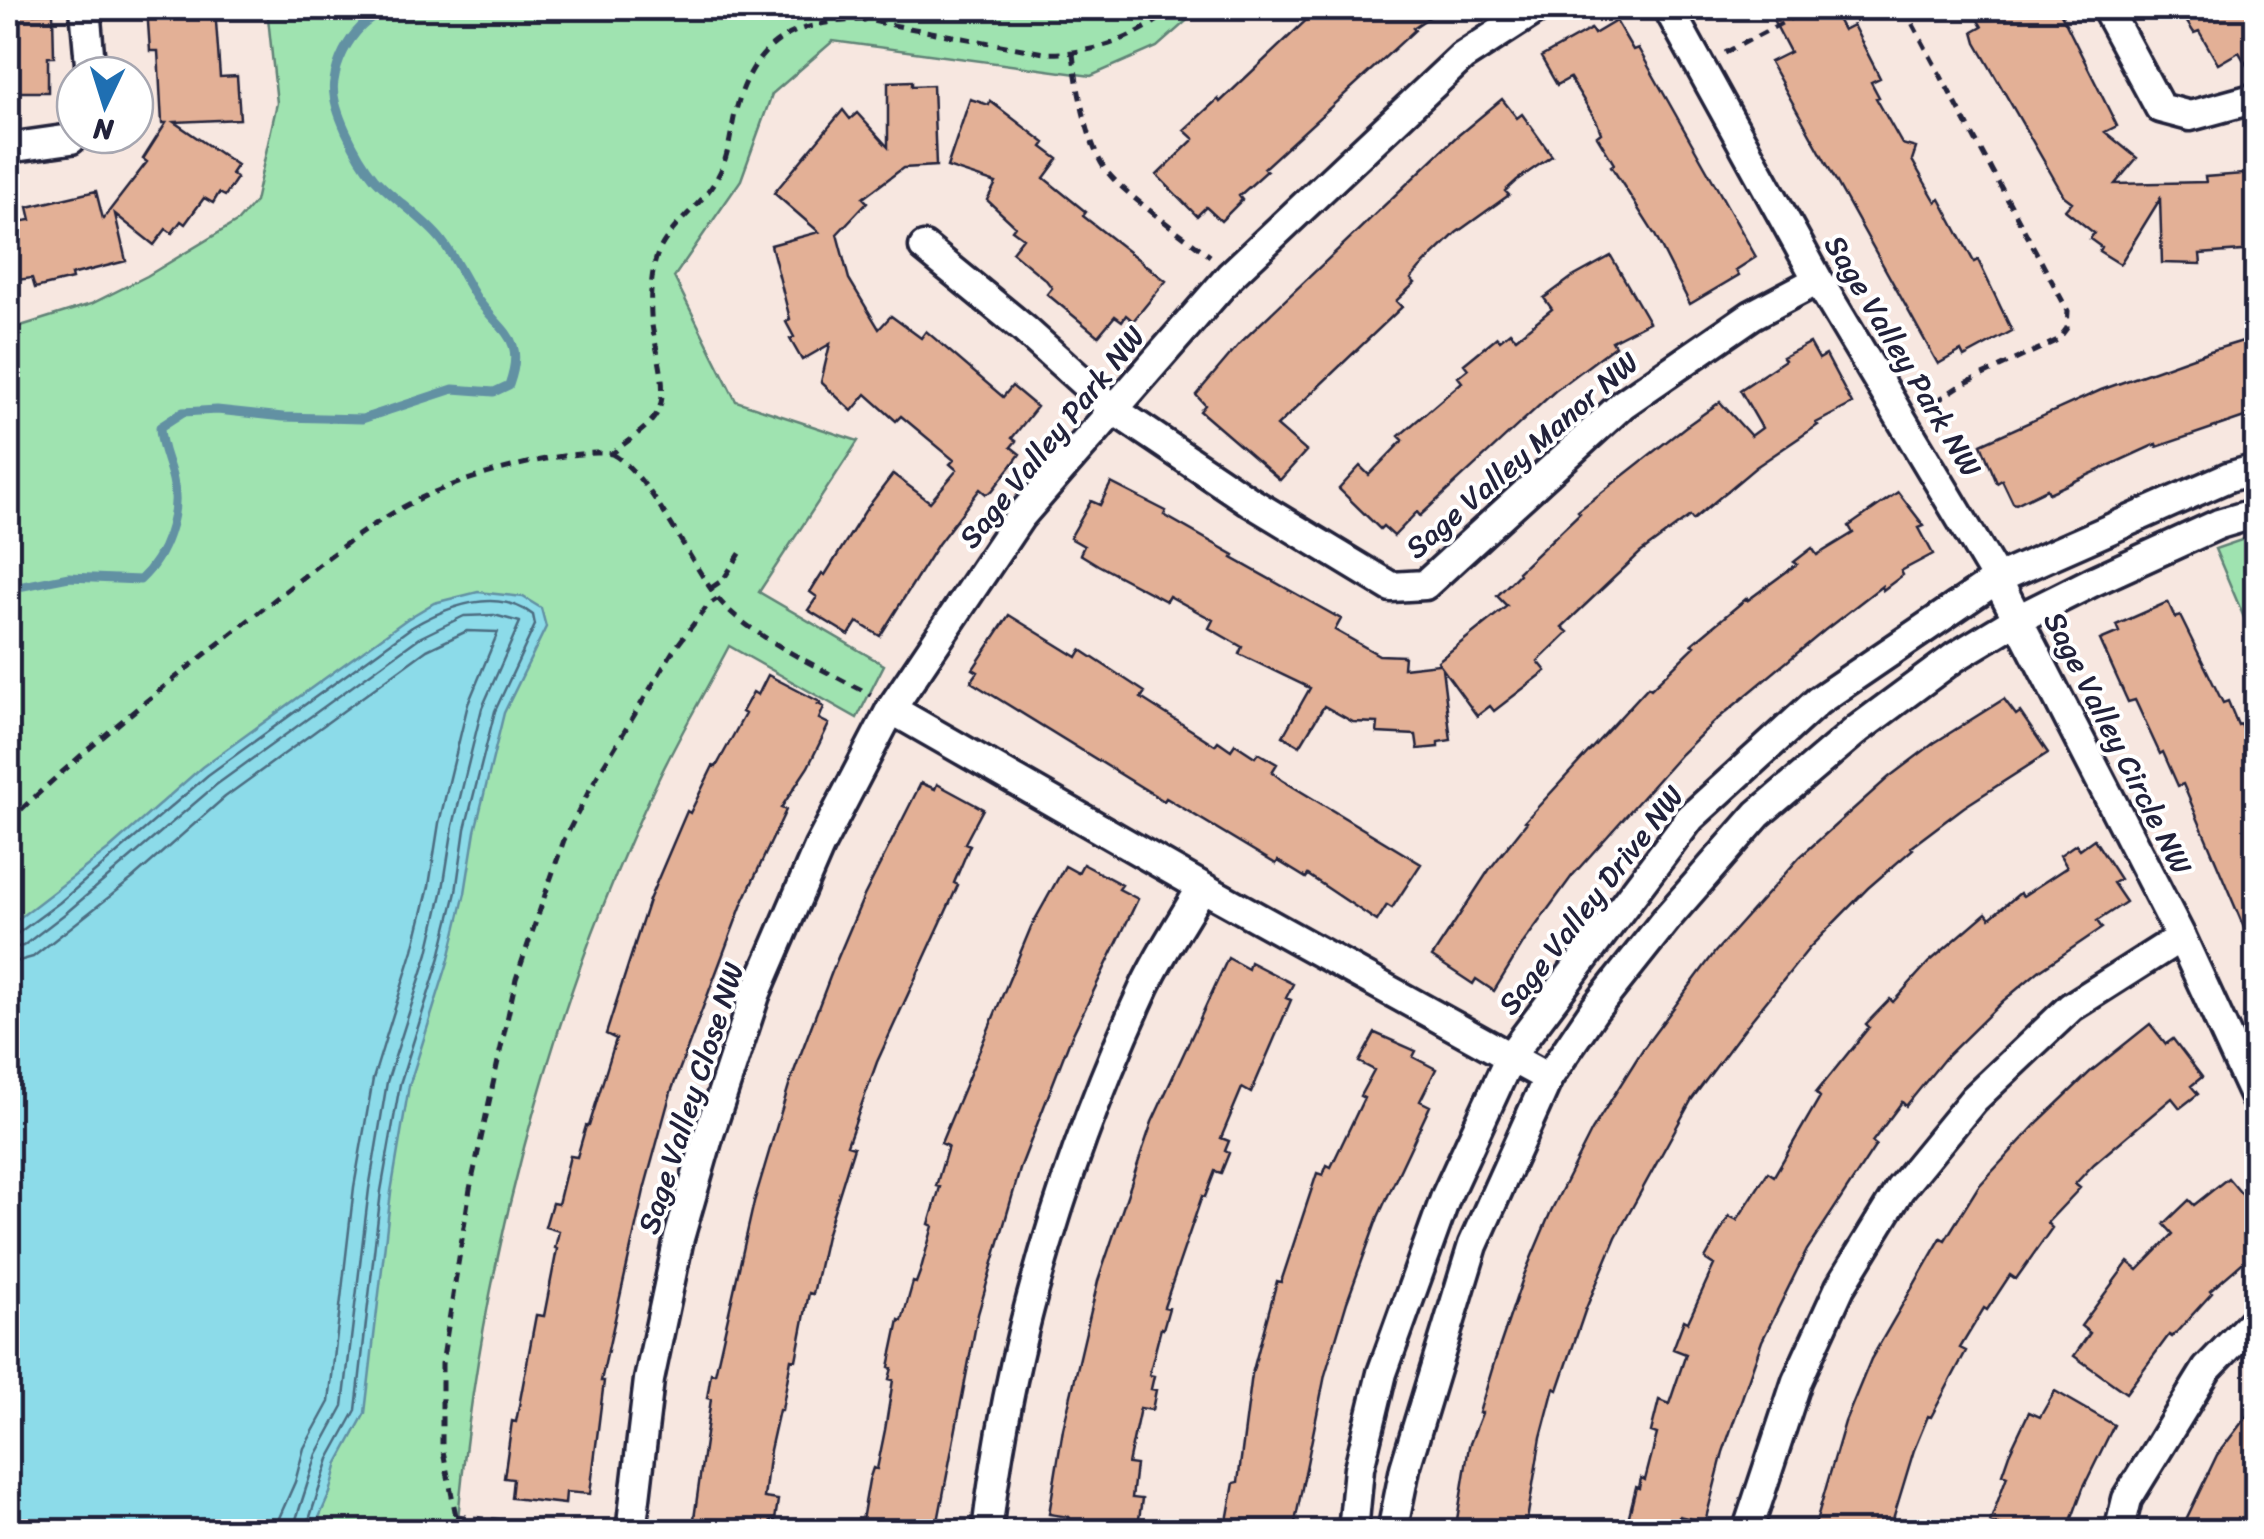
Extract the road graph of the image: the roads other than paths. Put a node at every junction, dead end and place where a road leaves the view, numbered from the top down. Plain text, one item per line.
1 (85, 8) edge
2 (1538, 8) edge
3 (1668, 8) edge
4 (2106, 8) edge
5 (89, 55) edge
6 (2256, 98) edge
7 (55, 141) edge
8 (8, 148) edge
9 (924, 247) dead end
10 (1818, 280) junction
11 (1114, 410) junction
12 (2256, 469) edge
13 (2256, 513) edge
14 (1997, 579) junction
15 (2018, 619) junction
16 (891, 709) junction
17 (1202, 887) junction
18 (2181, 937) junction
19 (1511, 1056) junction
20 (1548, 1078) junction
21 (2256, 1100) edge
22 (2256, 1318) edge
23 (631, 1532) edge
24 (987, 1532) edge
25 (1353, 1532) edge
26 (1392, 1532) edge
27 (1747, 1532) edge
28 (2119, 1532) edge

1 - 5 street
2 - 11 street, Sage Valley Park NW
3 - 10 street, Sage Valley Park NW
4 - 6 street
7 - 8 street
9 - 11 street, Sage Valley Manor NW
10 - 11 street, Sage Valley Manor NW
10 - 14 street, Sage Valley Park NW
11 - 16 street, Sage Valley Park NW
12 - 14 street, Sage Valley Drive NW
13 - 15 street
14 - 15 street, Sage Valley Circle NW
14 - 19 street, Sage Valley Drive NW
15 - 18 street, Sage Valley Circle NW
15 - 20 street
16 - 17 street
16 - 23 street, Sage Valley Close NW
17 - 19 street
17 - 24 street
18 - 21 street, Sage Valley Circle NW
18 - 27 street
19 - 20 street
19 - 25 street, Sage Valley Drive NW
20 - 26 street
22 - 28 street

